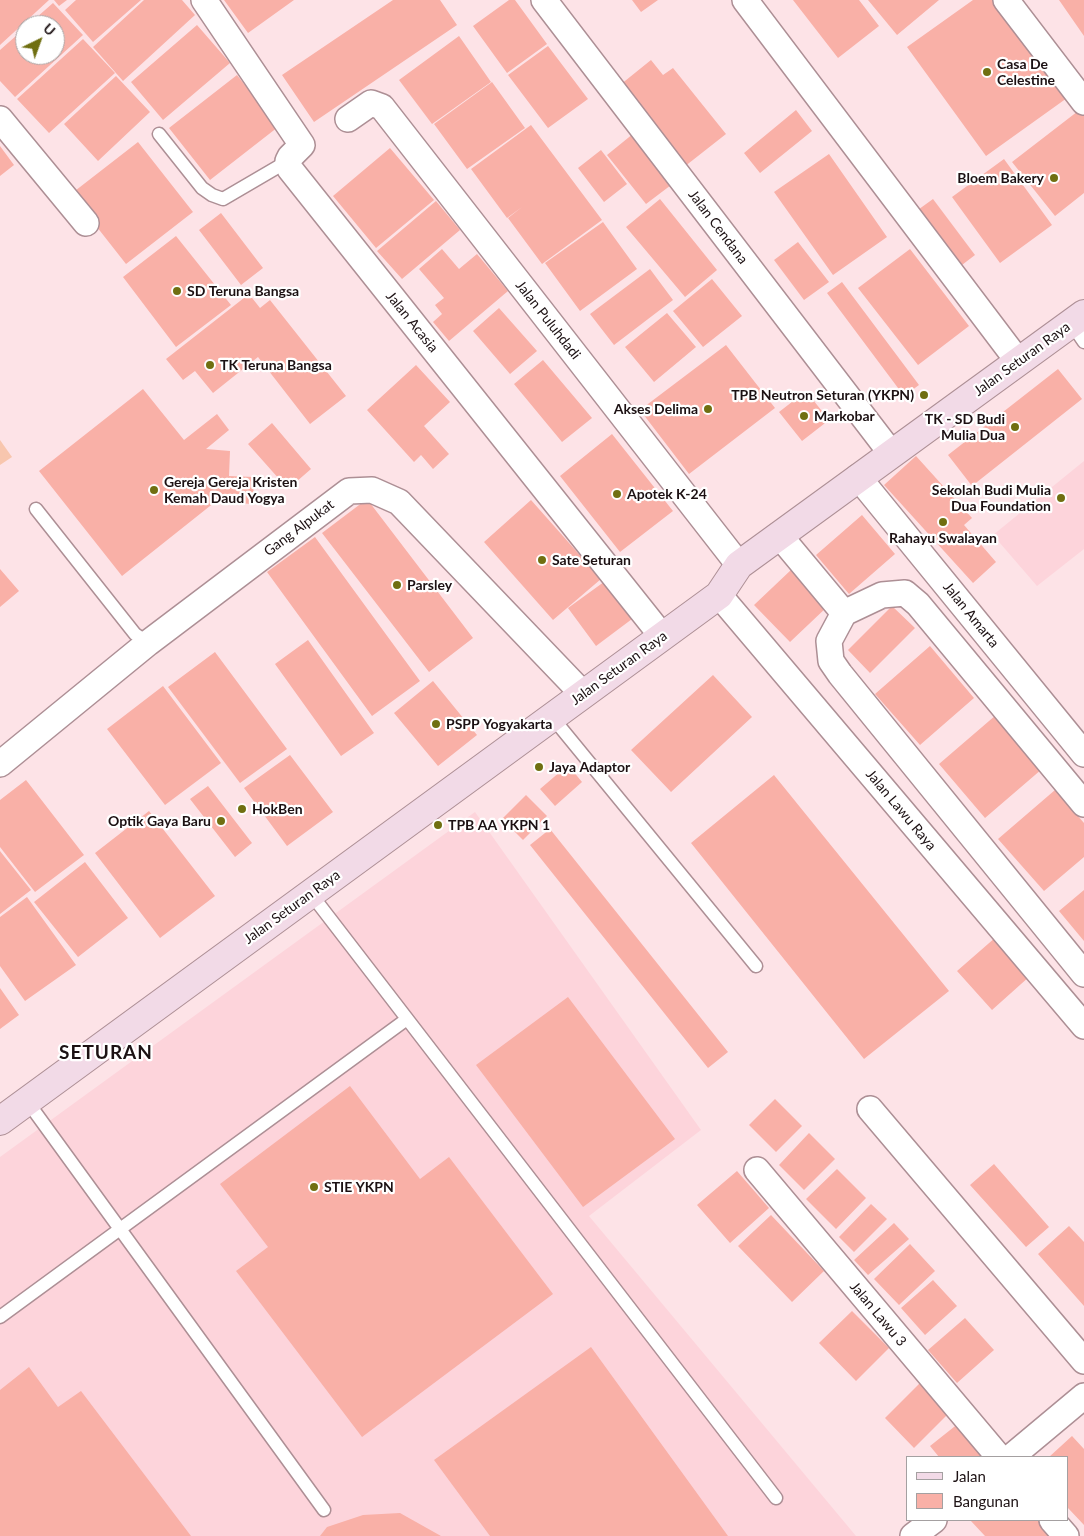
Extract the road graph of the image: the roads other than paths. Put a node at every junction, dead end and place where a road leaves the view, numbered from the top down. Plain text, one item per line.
1 (204, 0) edge
2 (544, 0) edge
3 (745, 0) edge
4 (1006, 0) edge
5 (1084, 102) edge
6 (0, 119) edge
7 (348, 119) dead end
8 (159, 134) dead end
9 (288, 161) junction
10 (86, 223) dead end
11 (1080, 326) edge
12 (1018, 362) junction
13 (891, 453) junction
14 (858, 477) junction
15 (36, 509) dead end
16 (779, 535) junction
17 (739, 565) junction
18 (719, 594) junction
19 (844, 613) junction
20 (662, 636) junction
21 (148, 643) junction
22 (583, 694) junction
23 (552, 718) junction
24 (1084, 754) edge
25 (0, 764) edge
26 (1084, 804) edge
27 (311, 894) junction
28 (756, 966) dead end
29 (1084, 974) edge
30 (407, 1019) junction
31 (1084, 1026) edge
32 (27, 1101) junction
33 (870, 1109) dead end
34 (0, 1121) edge
35 (757, 1170) dead end
36 (120, 1229) junction
37 (0, 1317) edge
38 (1084, 1361) edge
39 (1084, 1396) edge
40 (999, 1456) edge
41 (1012, 1456) edge
42 (776, 1498) dead end
43 (324, 1510) dead end
44 (933, 1521) edge
45 (1053, 1521) edge
46 (914, 1536) edge
47 (1066, 1536) edge

1 - 9 street
2 - 13 street, Jalan Cendana
3 - 12 street
4 - 5 street
6 - 10 street
7 - 17 street, Jalan Puluhdadi
8 - 9 lane
9 - 20 street, Jalan Acasia
11 - 12 main road, Jalan Seturan Raya
12 - 13 main road, Jalan Seturan Raya
13 - 14 main road, Jalan Seturan Raya
14 - 16 main road, Jalan Seturan Raya
14 - 24 street, Jalan Amarta
15 - 21 lane
16 - 17 main road, Jalan Seturan Raya
16 - 19 street
17 - 18 main road, Jalan Seturan Raya
18 - 20 main road, Jalan Seturan Raya
18 - 31 street, Jalan Lawu Raya
19 - 26 street
19 - 29 street
20 - 22 main road, Jalan Seturan Raya
21 - 22 street, Gang Alpukat
21 - 25 street, Gang Alpukat
22 - 23 main road, Jalan Seturan Raya
23 - 27 main road, Jalan Seturan Raya
23 - 28 lane
27 - 30 lane
27 - 32 main road, Jalan Seturan Raya
30 - 36 lane
30 - 42 lane
32 - 34 main road, Jalan Seturan Raya
32 - 36 lane
33 - 38 street
35 - 40 street, Jalan Lawu 3
36 - 37 lane
36 - 43 lane
39 - 41 street
44 - 46 street
45 - 47 street

